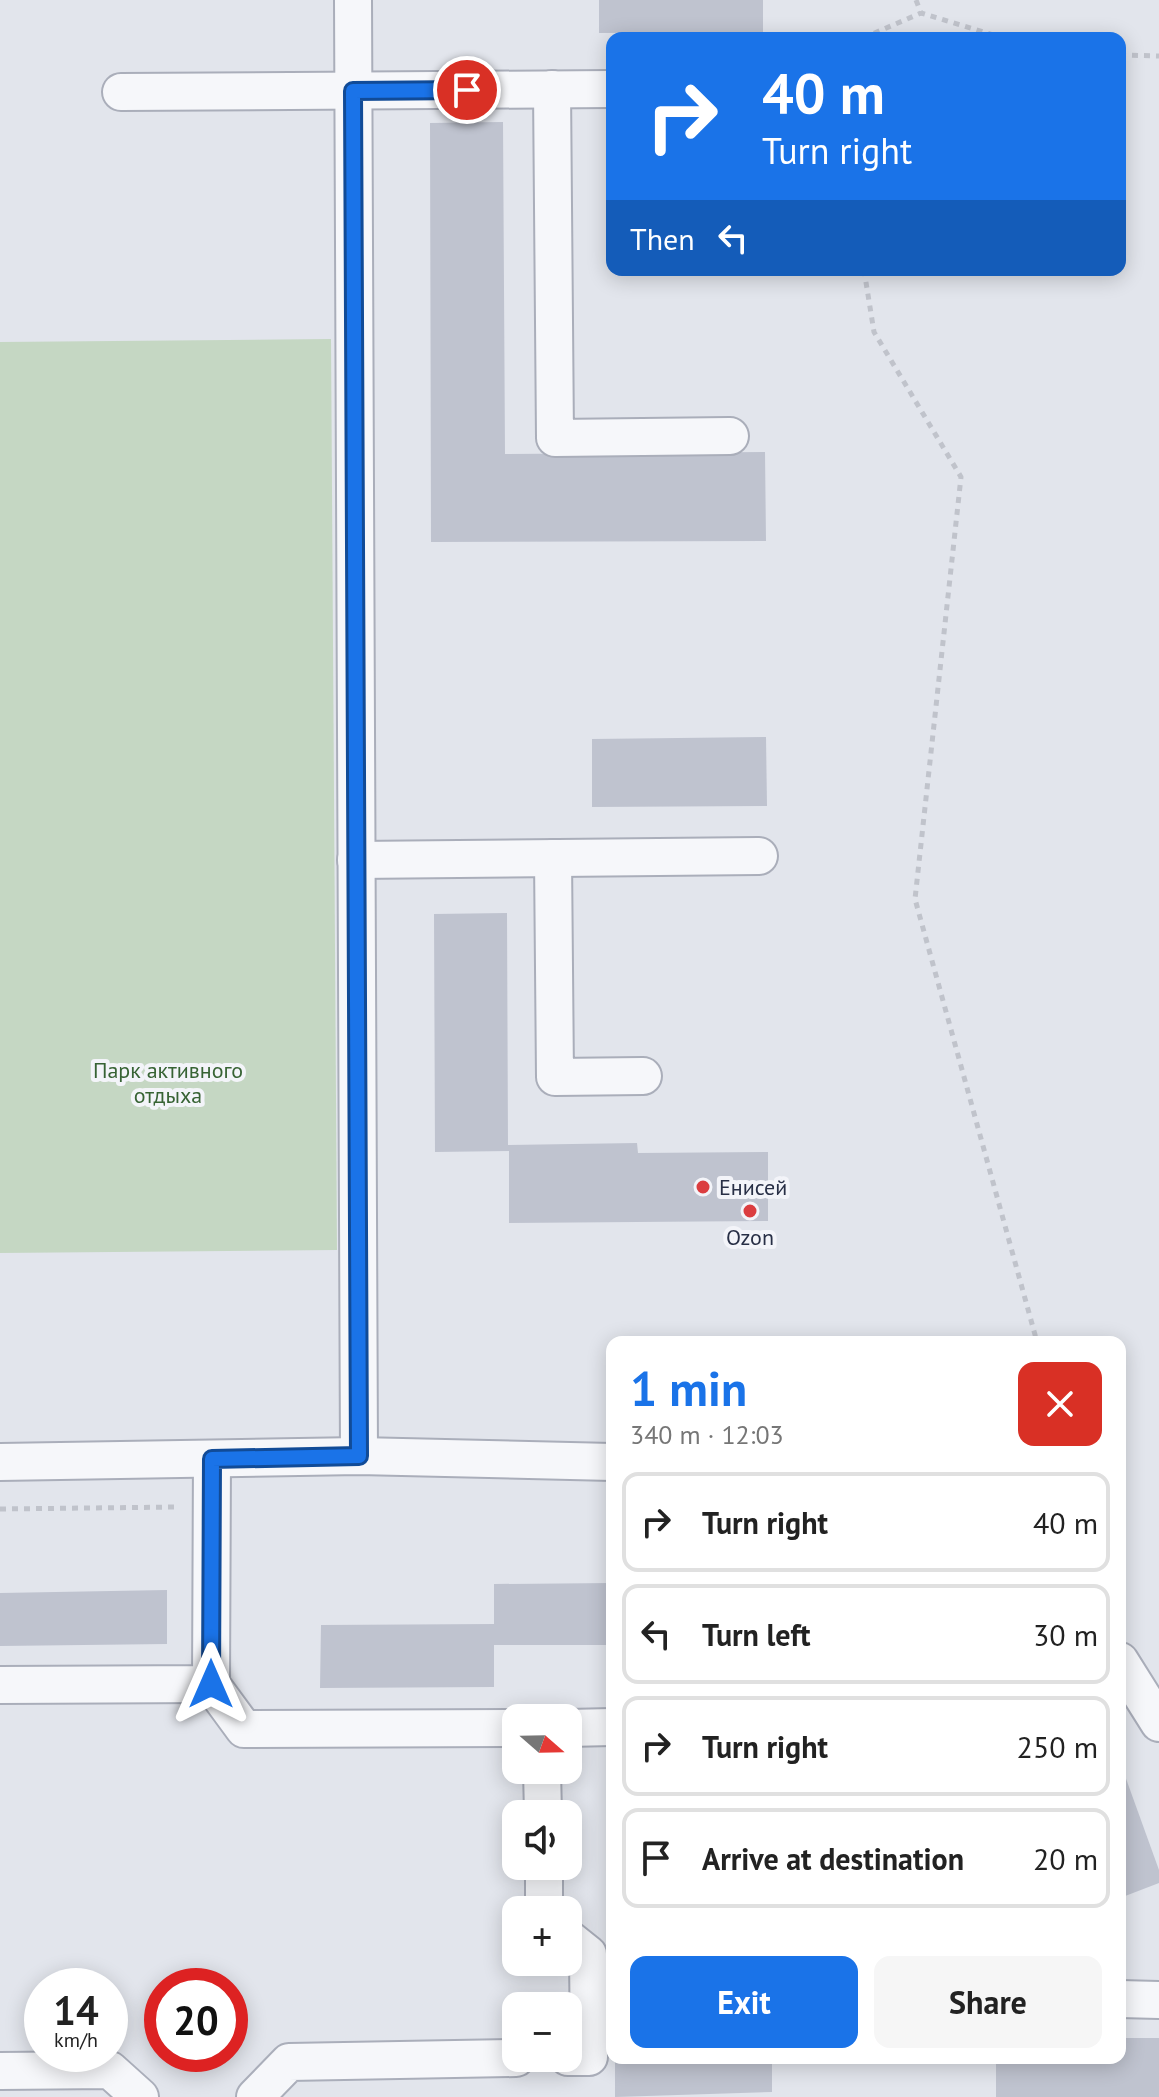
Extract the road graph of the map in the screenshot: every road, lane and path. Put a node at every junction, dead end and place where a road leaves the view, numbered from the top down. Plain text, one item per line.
1 (353, 0) edge
2 (916, 0) edge
3 (921, 13) junction
4 (877, 32) edge
5 (983, 32) edge
6 (1126, 55) edge
7 (1159, 56) edge
8 (552, 89) junction
9 (606, 89) edge
10 (353, 91) junction
11 (121, 92) dead end
12 (865, 276) edge
13 (730, 436) dead end
14 (759, 856) dead end
15 (553, 858) junction
16 (356, 860) junction
17 (643, 1076) dead end
18 (1035, 1336) edge
19 (359, 1456) junction
20 (212, 1459) junction
21 (0, 1462) edge
22 (606, 1462) edge
23 (211, 1507) junction
24 (0, 1509) edge
25 (1126, 1671) edge
26 (211, 1684) junction
27 (0, 1685) edge
28 (1159, 1723) edge
29 (606, 1727) edge
30 (502, 1728) edge
31 (582, 1728) edge
32 (582, 1949) edge
33 (1126, 1999) edge
34 (1159, 2000) edge
35 (582, 2057) edge
36 (502, 2058) edge
37 (0, 2071) edge
38 (140, 2097) edge
39 (255, 2097) edge

1 - 10 street
2 - 3 path
3 - 4 path
3 - 5 path
6 - 7 path
8 - 9 street
8 - 10 street
8 - 13 street
10 - 11 street
10 - 16 street
12 - 18 path
14 - 15 street
15 - 16 street
15 - 17 street
16 - 19 street
19 - 20 street
19 - 22 street
20 - 21 street
20 - 23 street
23 - 24 path
23 - 26 street
25 - 28 street
26 - 27 street
26 - 30 street
29 - 31 street
32 - 35 street
33 - 34 street
36 - 39 street
37 - 38 street

